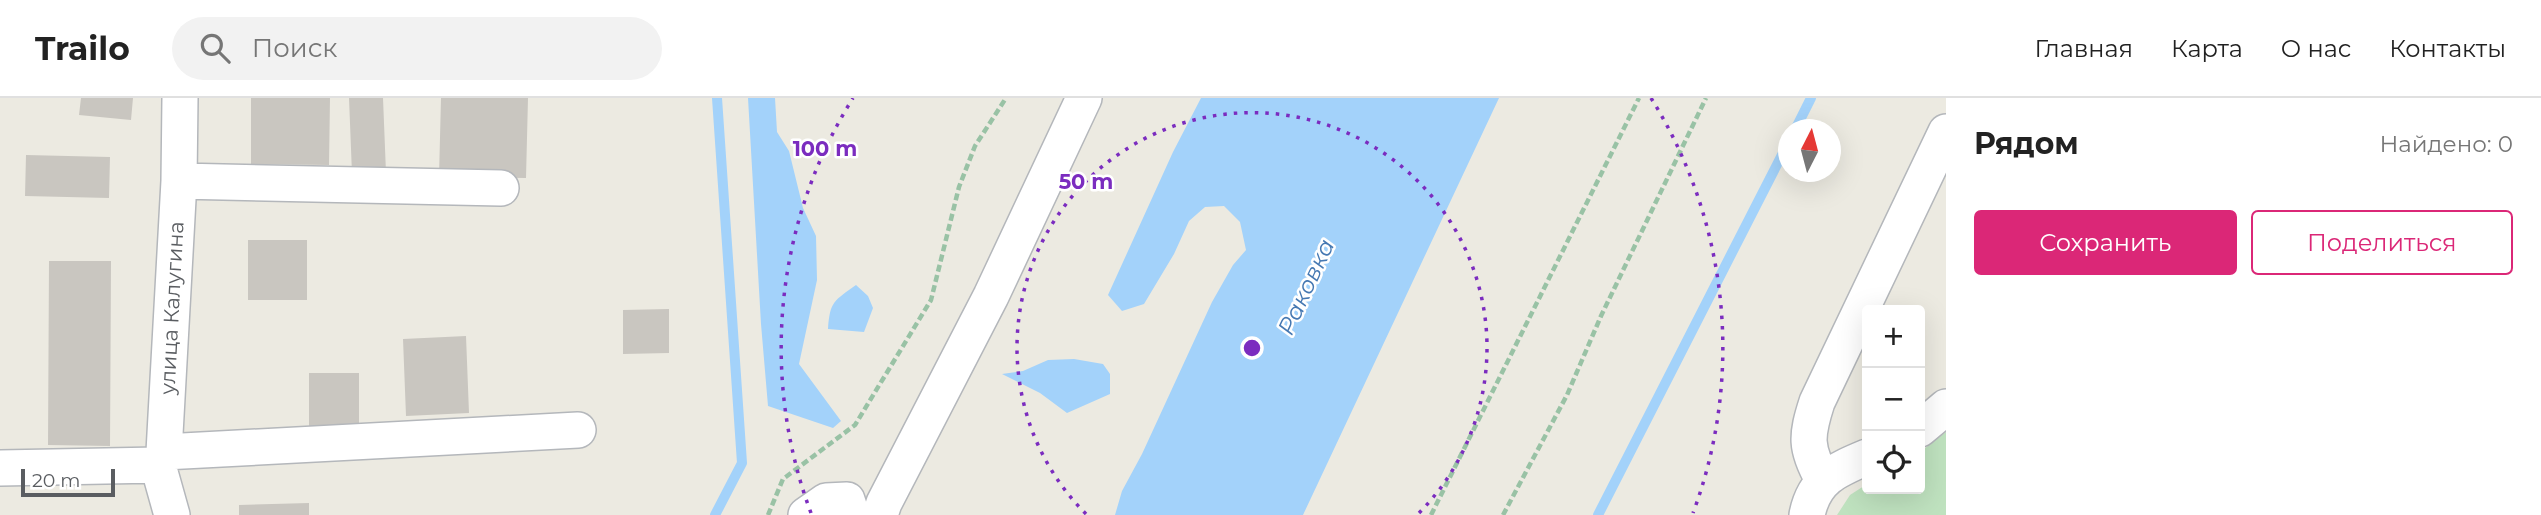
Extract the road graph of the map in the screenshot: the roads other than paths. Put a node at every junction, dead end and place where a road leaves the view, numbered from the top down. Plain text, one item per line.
1 (180, 98) edge
2 (1084, 98) edge
3 (1946, 132) edge
4 (179, 181) junction
5 (501, 188) dead end
6 (1946, 407) edge
7 (1925, 425) edge
8 (578, 430) dead end
9 (161, 458) junction
10 (1862, 460) edge
11 (0, 468) edge
12 (1823, 480) junction
13 (172, 515) edge
14 (806, 515) edge
15 (852, 515) edge
16 (880, 515) edge
17 (1807, 515) edge

1 - 4 street, улица Калугина
2 - 16 street
3 - 12 street
4 - 5 street
4 - 9 street, улица Калугина
6 - 7 street
8 - 9 street
9 - 11 street
9 - 13 street, улица Калугина
10 - 12 street
12 - 17 street
14 - 15 street

